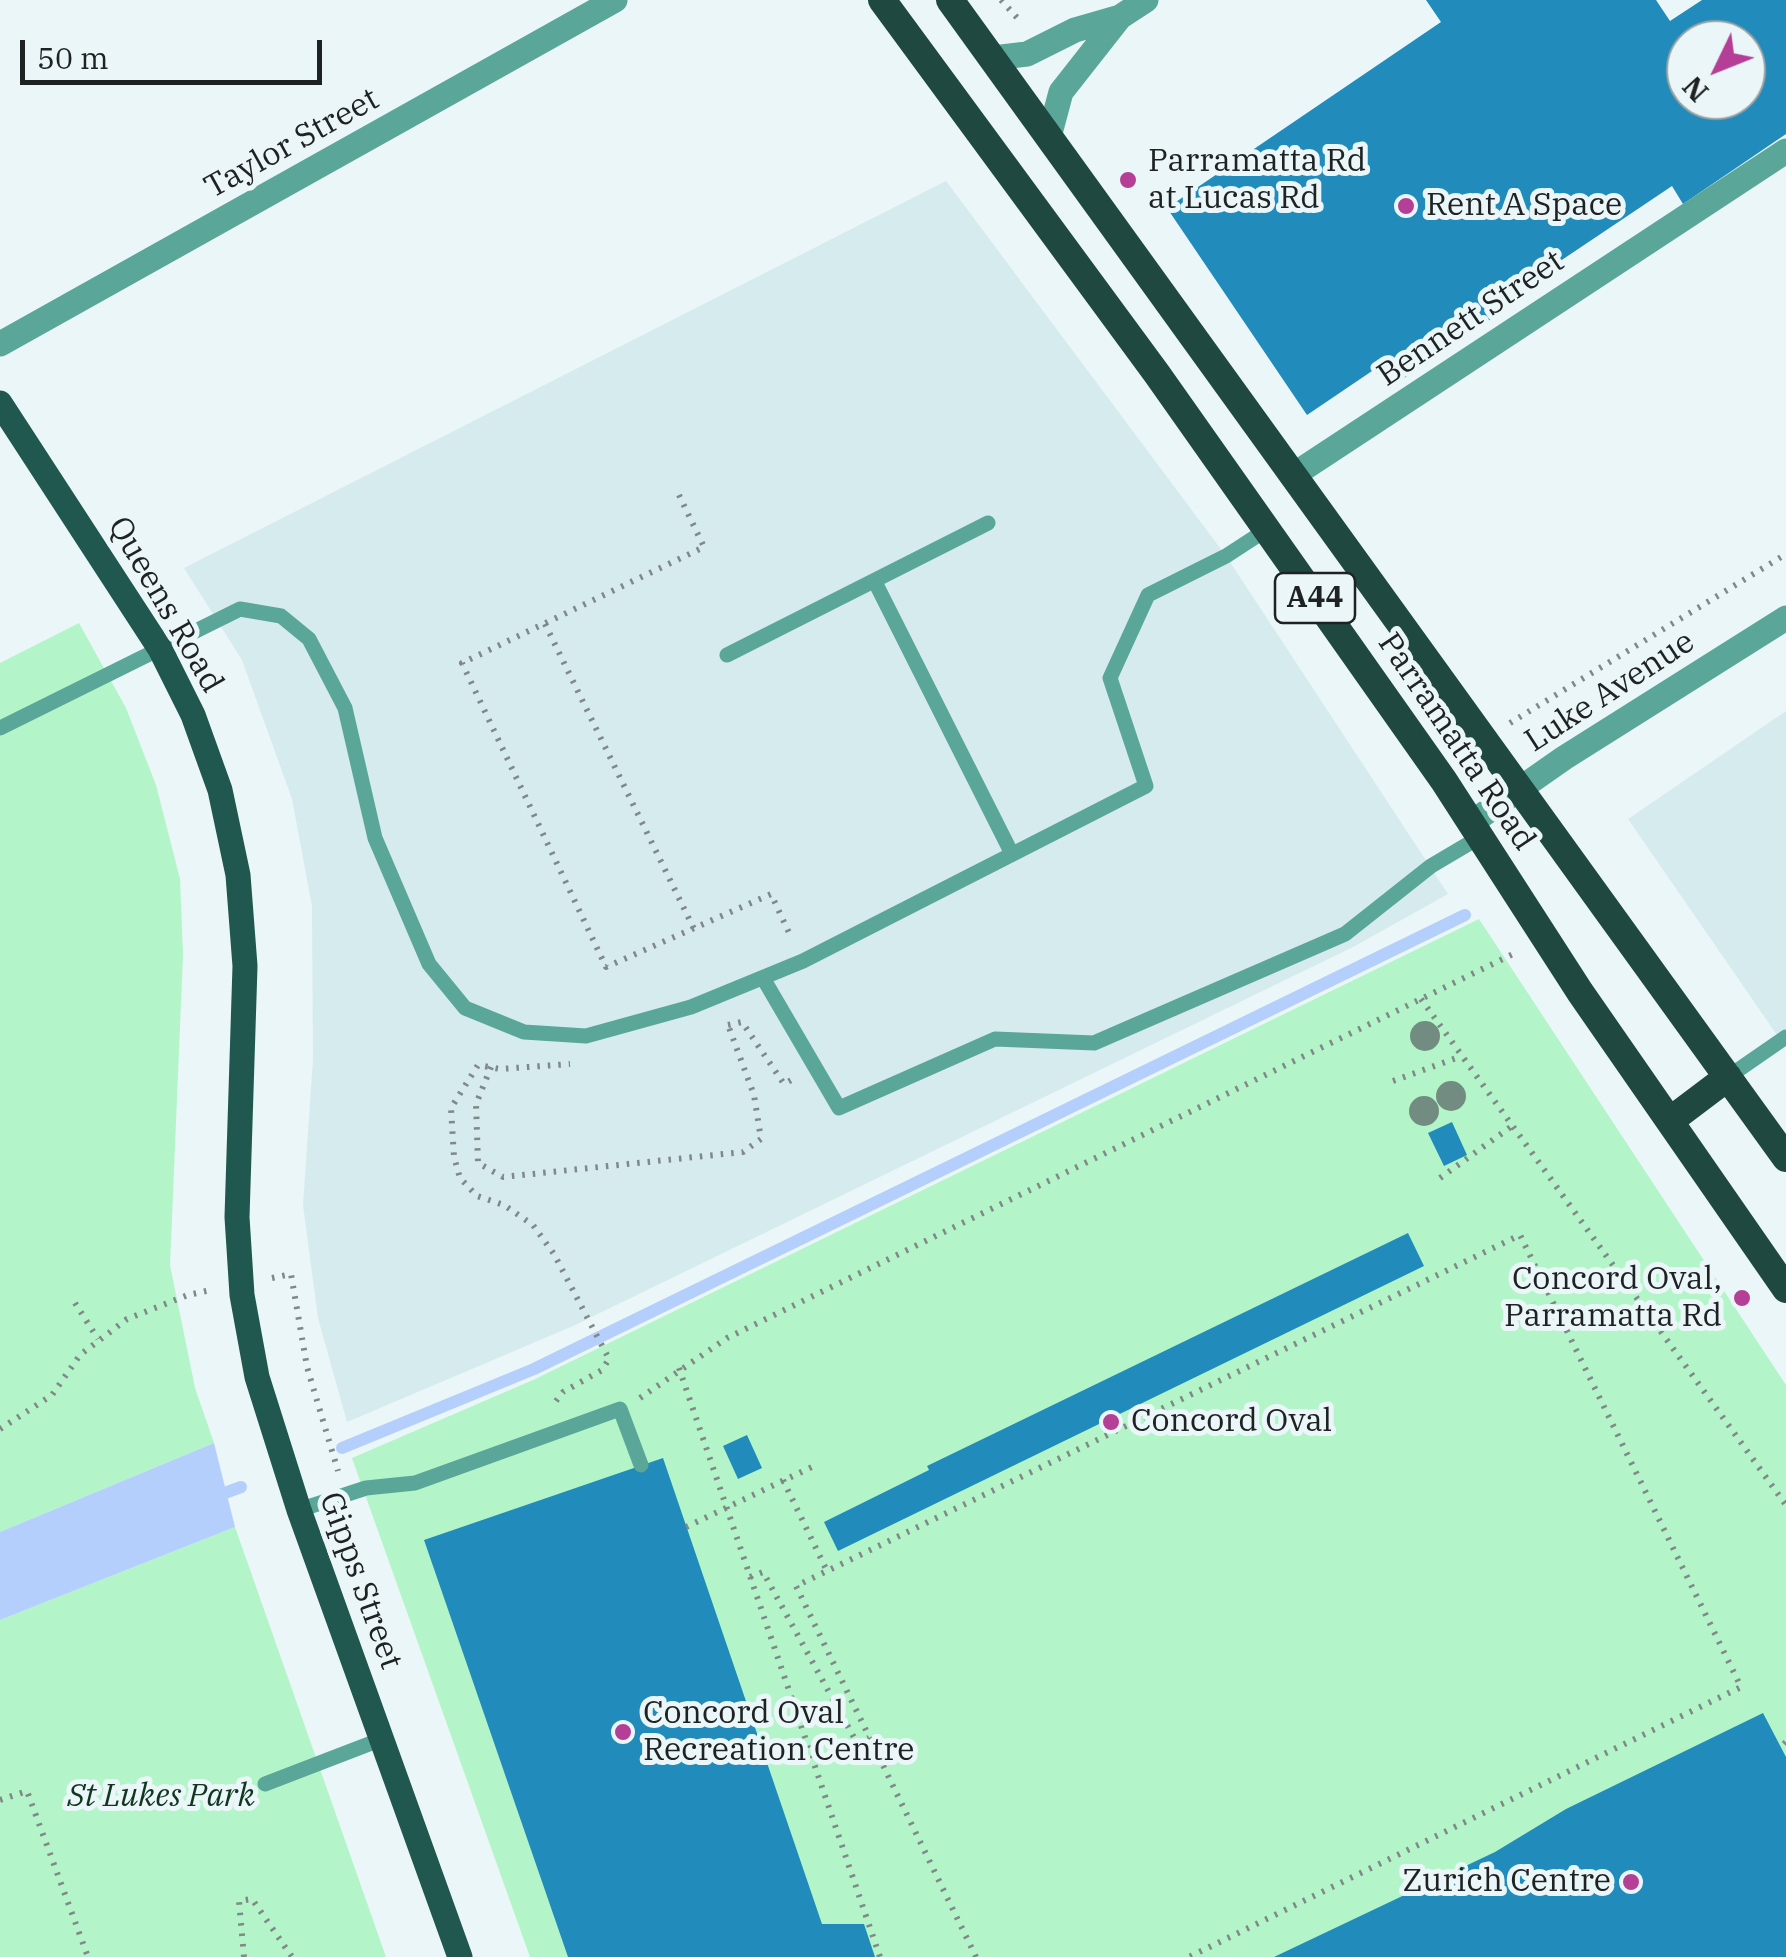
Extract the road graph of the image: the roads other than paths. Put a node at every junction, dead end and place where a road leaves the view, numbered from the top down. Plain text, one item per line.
1 (615, 0) edge
2 (882, 0) edge
3 (950, 0) edge
4 (1146, 0) edge
5 (1120, 17) junction
6 (993, 58) junction
7 (1049, 137) junction
8 (1786, 151) edge
9 (0, 344) edge
10 (0, 403) edge
11 (1292, 476) junction
12 (988, 523) dead end
13 (1266, 530) junction
14 (875, 582) junction
15 (1786, 618) edge
16 (160, 649) junction
17 (727, 655) dead end
18 (0, 728) edge
19 (1520, 790) junction
20 (1476, 830) junction
21 (1012, 854) junction
22 (763, 978) junction
23 (1786, 1037) edge
24 (1728, 1078) junction
25 (1671, 1120) junction
26 (1786, 1158) edge
27 (237, 1217) joint
28 (1786, 1289) edge
29 (640, 1465) dead end
30 (300, 1510) junction
31 (382, 1739) junction
32 (266, 1784) dead end
33 (460, 1957) edge

1 - 9 street, Taylor Street
2 - 13 highway, Parramatta Road / A44
3 - 6 highway, Parramatta Road / A44
4 - 5 street
5 - 6 street
5 - 7 street
6 - 7 highway, Parramatta Road / A44
7 - 11 highway, Parramatta Road / A44
8 - 11 street, Bennett Street
10 - 16 main road, Queens Road
11 - 19 highway, Parramatta Road / A44
12 - 14 lane
13 - 20 highway, Parramatta Road / A44
13 - 21 lane
14 - 17 lane
14 - 21 lane
15 - 19 street, Luke Avenue
16 - 18 lane
16 - 22 lane
16 - 27 main road, Queens Road
19 - 20 street, Luke Avenue
19 - 24 highway, Parramatta Road / A44
20 - 22 lane
20 - 25 highway, Parramatta Road / A44
21 - 22 lane
23 - 24 lane
24 - 25 highway
24 - 26 highway, Parramatta Road / A44
25 - 28 highway, Parramatta Road / A44
27 - 30 main road, Gipps Street
29 - 30 lane
30 - 31 main road, Gipps Street
31 - 32 lane
31 - 33 main road, Gipps Street

